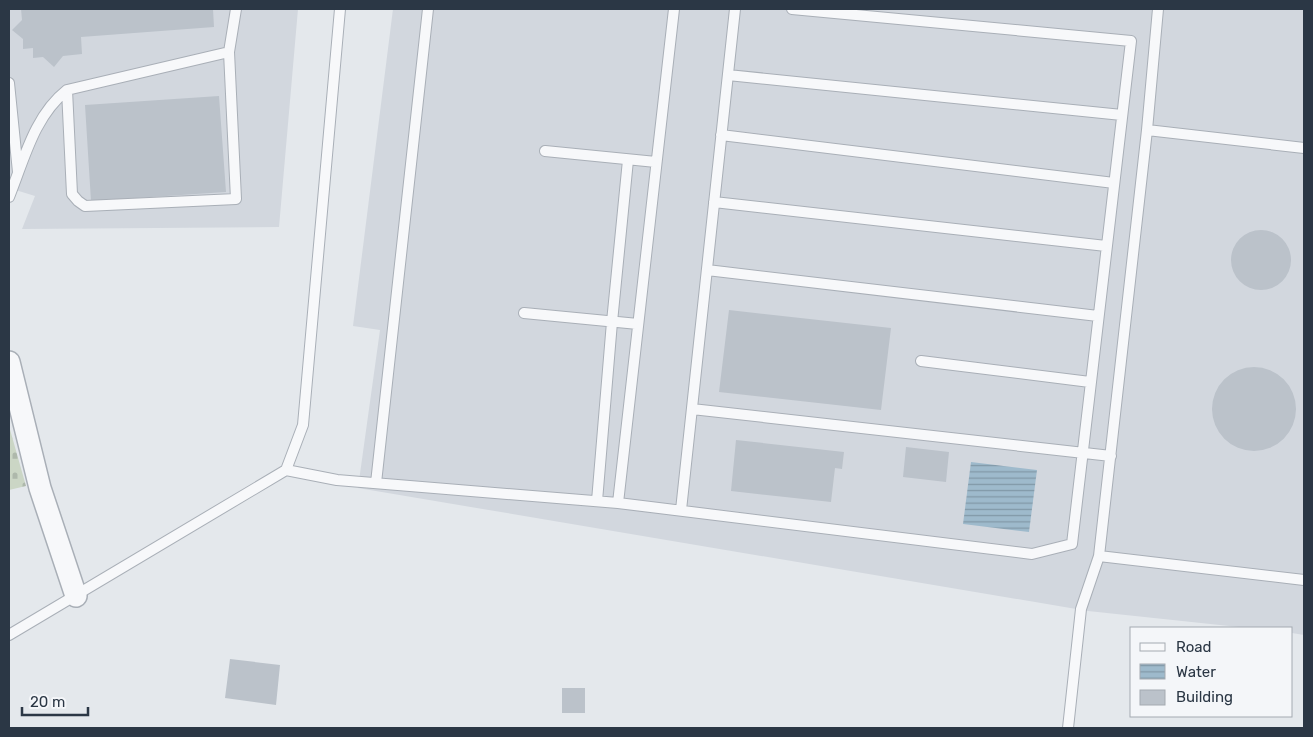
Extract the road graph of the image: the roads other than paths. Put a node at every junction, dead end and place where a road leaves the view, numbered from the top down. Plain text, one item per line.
1 (236, 9) edge
2 (340, 9) edge
3 (428, 9) edge
4 (674, 9) edge
5 (735, 9) edge
6 (792, 9) edge
7 (1158, 9) edge
8 (229, 52) junction
9 (728, 75) junction
10 (9, 83) edge
11 (67, 90) junction
12 (1122, 115) junction
13 (1147, 130) junction
14 (721, 135) junction
15 (1304, 148) edge
16 (546, 151) dead end
17 (628, 160) junction
18 (656, 162) junction
19 (18, 174) junction
20 (1114, 183) junction
21 (9, 197) edge
22 (714, 202) junction
23 (1106, 246) junction
24 (706, 270) junction
25 (524, 313) dead end
26 (1098, 316) junction
27 (612, 322) junction
28 (638, 324) junction
29 (920, 361) dead end
30 (9, 362) edge
31 (1090, 382) junction
32 (692, 409) junction
33 (1082, 453) junction
34 (1111, 456) junction
35 (286, 470) junction
36 (376, 483) junction
37 (598, 501) junction
38 (618, 503) junction
39 (681, 510) junction
40 (1100, 556) junction
41 (1304, 580) edge
42 (76, 596) junction
43 (9, 635) edge
44 (1068, 728) edge

1 - 8 lane
2 - 35 lane
3 - 36 lane
4 - 18 lane
5 - 9 lane
6 - 12 lane
7 - 13 lane
8 - 11 lane
8 - 11 lane
9 - 12 lane
9 - 14 lane
10 - 19 lane
11 - 19 lane
12 - 20 lane
13 - 15 lane
13 - 34 lane
14 - 20 lane
14 - 22 lane
16 - 17 lane
17 - 18 lane
17 - 27 lane
18 - 28 lane
19 - 21 lane
20 - 23 lane
22 - 23 lane
22 - 24 lane
23 - 26 lane
24 - 26 lane
24 - 32 lane
25 - 27 lane
26 - 31 lane
27 - 28 lane
27 - 37 lane
28 - 38 lane
29 - 31 lane
30 - 42 street
31 - 33 lane
32 - 33 lane
32 - 39 lane
33 - 34 lane
33 - 39 lane
34 - 40 lane
35 - 36 lane
35 - 42 lane
36 - 37 lane
37 - 38 lane
38 - 39 lane
40 - 41 lane
40 - 44 lane
42 - 43 lane

